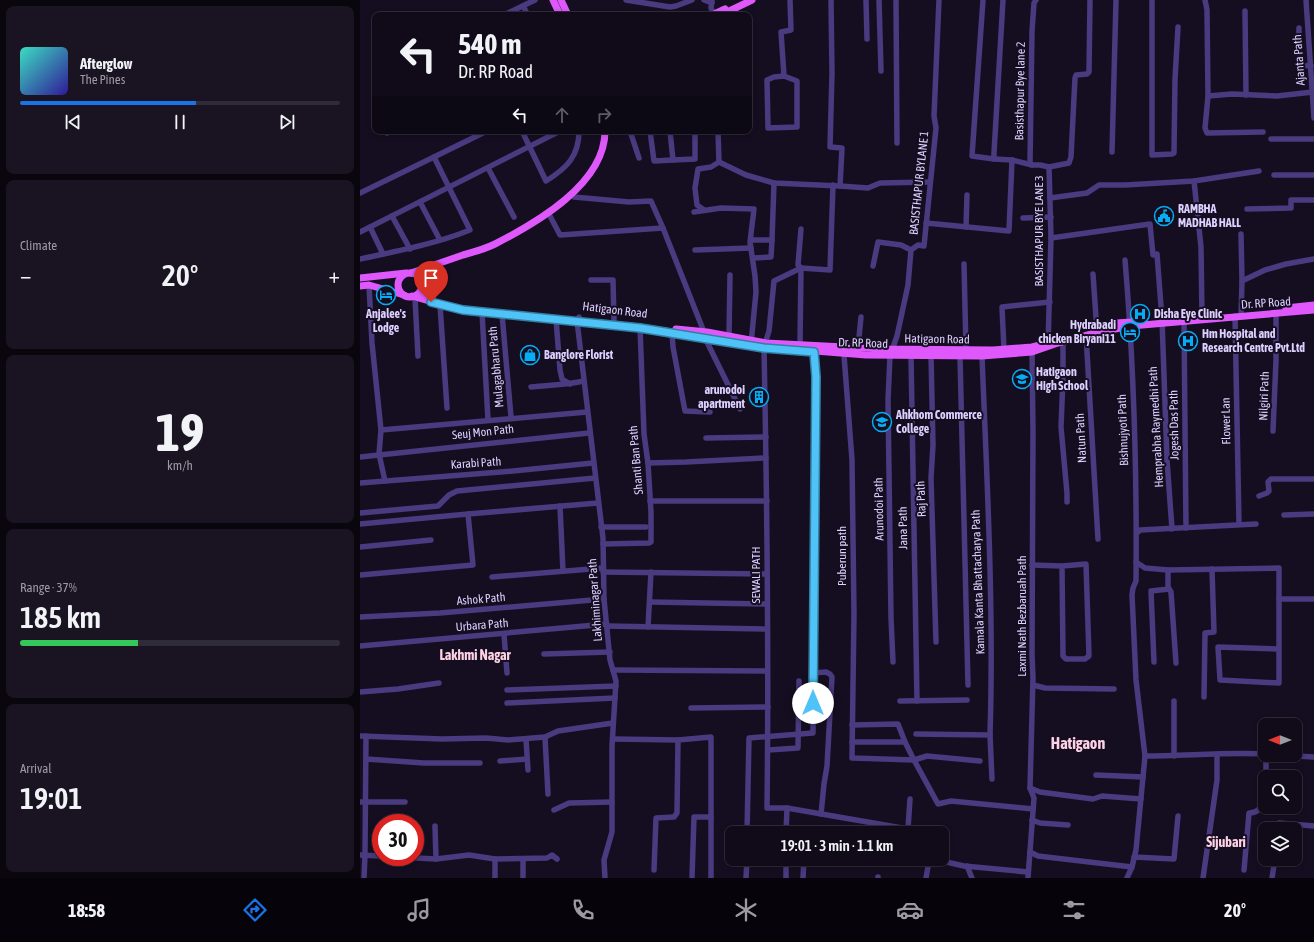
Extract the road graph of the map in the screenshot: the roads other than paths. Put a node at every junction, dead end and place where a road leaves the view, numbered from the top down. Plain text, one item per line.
1 (535, 0) edge
2 (553, 0) edge
3 (562, 0) edge
4 (626, 0) edge
5 (692, 0) edge
6 (704, 0) edge
7 (742, 0) edge
8 (752, 0) edge
9 (790, 0) edge
10 (831, 0) edge
11 (866, 0) edge
12 (879, 0) edge
13 (896, 0) edge
14 (940, 0) edge
15 (982, 0) edge
16 (1003, 0) edge
17 (1036, 0) edge
18 (1090, 0) edge
19 (1116, 0) edge
20 (1152, 0) edge
21 (1205, 0) edge
22 (1306, 0) edge
23 (712, 1) edge
24 (523, 6) junction
25 (1245, 10) dead end
26 (511, 12) edge
27 (526, 12) edge
28 (559, 12) edge
29 (567, 12) edge
30 (714, 12) edge
31 (721, 12) edge
32 (723, 12) edge
33 (1307, 14) junction
34 (1314, 14) edge
35 (1178, 26) dead end
36 (1299, 28) dead end
37 (867, 39) dead end
38 (1311, 66) junction
39 (881, 71) dead end
40 (784, 76) junction
41 (1312, 92) junction
42 (1246, 95) junction
43 (1208, 96) junction
44 (1314, 118) edge
45 (1263, 132) dead end
46 (474, 134) edge
47 (524, 134) edge
48 (554, 134) edge
49 (579, 134) edge
50 (605, 134) edge
51 (608, 134) edge
52 (631, 134) edge
53 (650, 134) edge
54 (670, 134) edge
55 (695, 134) edge
56 (718, 134) edge
57 (1271, 139) dead end
58 (1314, 139) edge
59 (896, 143) dead end
60 (530, 146) junction
61 (1112, 152) dead end
62 (434, 156) junction
63 (639, 158) dead end
64 (994, 159) junction
65 (672, 160) junction
66 (1012, 160) junction
67 (719, 162) junction
68 (1032, 165) junction
69 (1049, 167) junction
70 (488, 168) junction
71 (1259, 171) dead end
72 (1274, 175) dead end
73 (1314, 175) edge
74 (1194, 181) junction
75 (930, 182) junction
76 (774, 183) junction
77 (833, 185) junction
78 (840, 186) junction
79 (448, 188) junction
80 (360, 193) edge
81 (967, 195) dead end
82 (573, 196) junction
83 (1050, 198) junction
84 (1314, 200) edge
85 (420, 202) junction
86 (704, 210) junction
87 (1247, 210) dead end
88 (694, 212) dead end
89 (392, 216) junction
90 (550, 216) junction
91 (514, 217) dead end
92 (1051, 217) junction
93 (1023, 218) dead end
94 (926, 224) junction
95 (370, 227) junction
96 (966, 227) junction
97 (663, 228) junction
98 (801, 229) dead end
99 (360, 232) edge
100 (1241, 234) dead end
101 (1051, 238) junction
102 (440, 240) junction
103 (751, 240) junction
104 (772, 240) junction
105 (751, 248) junction
106 (410, 249) junction
107 (695, 250) dead end
108 (911, 250) junction
109 (383, 254) junction
110 (753, 258) junction
111 (360, 259) edge
112 (1314, 259) edge
113 (1125, 260) dead end
114 (964, 264) dead end
115 (873, 266) dead end
116 (801, 268) junction
117 (409, 273) junction
118 (1093, 274) dead end
119 (730, 275) dead end
120 (360, 278) edge
121 (591, 280) dead end
122 (1242, 280) junction
123 (421, 282) junction
124 (369, 285) junction
125 (360, 286) edge
126 (404, 295) junction
127 (414, 297) junction
128 (1050, 302) junction
129 (440, 305) junction
130 (1314, 305) edge
131 (1314, 310) edge
132 (482, 312) junction
133 (502, 314) junction
134 (1276, 314) junction
135 (1239, 315) junction
136 (1202, 316) junction
137 (861, 317) dead end
138 (556, 319) junction
139 (578, 319) junction
140 (614, 321) junction
141 (1162, 322) junction
142 (1184, 322) junction
143 (1130, 324) junction
144 (640, 328) junction
145 (1097, 330) junction
146 (672, 333) junction
147 (705, 335) junction
148 (1086, 335) junction
149 (729, 336) junction
150 (1063, 342) junction
151 (751, 343) junction
152 (800, 344) junction
153 (1048, 344) junction
154 (765, 345) junction
155 (858, 348) junction
156 (966, 350) junction
157 (1004, 350) junction
158 (1032, 350) junction
159 (814, 352) junction
160 (891, 352) junction
161 (844, 354) junction
162 (418, 356) dead end
163 (911, 356) junction
164 (931, 356) junction
165 (960, 356) junction
166 (982, 356) junction
167 (584, 381) junction
168 (570, 384) junction
169 (531, 387) dead end
170 (447, 408) dead end
171 (740, 409) dead end
172 (587, 412) junction
173 (710, 412) dead end
174 (511, 417) junction
175 (488, 420) junction
176 (381, 430) junction
177 (1273, 431) dead end
178 (589, 432) junction
179 (766, 437) junction
180 (706, 438) dead end
181 (379, 454) junction
182 (360, 457) edge
183 (766, 458) junction
184 (648, 462) junction
185 (593, 463) junction
186 (595, 478) junction
187 (1314, 479) edge
188 (384, 481) junction
189 (360, 483) edge
190 (1259, 496) dead end
191 (650, 501) junction
192 (767, 501) junction
193 (1067, 502) dead end
194 (598, 503) junction
195 (560, 506) junction
196 (360, 513) edge
197 (468, 514) junction
198 (1314, 514) edge
199 (1284, 515) dead end
200 (360, 524) edge
201 (1239, 524) junction
202 (1256, 524) dead end
203 (601, 527) junction
204 (646, 528) dead end
205 (1186, 528) junction
206 (1172, 529) junction
207 (1137, 533) junction
208 (431, 540) dead end
209 (1098, 540) dead end
210 (603, 544) junction
211 (360, 547) edge
212 (1136, 562) junction
213 (1032, 565) junction
214 (1062, 566) junction
215 (1212, 569) junction
216 (603, 570) junction
217 (1168, 570) junction
218 (563, 571) junction
219 (651, 572) junction
220 (767, 574) junction
221 (360, 575) edge
222 (492, 577) dead end
223 (1169, 589) junction
224 (604, 599) junction
225 (1279, 599) junction
226 (1314, 599) edge
227 (650, 602) junction
228 (767, 604) junction
229 (360, 617) edge
230 (607, 625) junction
231 (648, 627) junction
232 (768, 629) junction
233 (504, 634) junction
234 (936, 642) dead end
235 (360, 646) edge
236 (1279, 649) junction
237 (610, 652) junction
238 (544, 654) dead end
239 (893, 662) dead end
240 (1154, 662) dead end
241 (1176, 663) dead end
242 (613, 670) junction
243 (767, 671) junction
244 (507, 673) dead end
245 (813, 673) junction
246 (798, 681) dead end
247 (439, 683) dead end
248 (968, 685) dead end
249 (1033, 685) junction
250 (616, 686) junction
251 (1114, 689) dead end
252 (507, 690) dead end
253 (360, 692) edge
254 (1204, 697) dead end
255 (615, 698) junction
256 (967, 700) dead end
257 (900, 701) dead end
258 (918, 701) junction
259 (1174, 701) dead end
260 (507, 703) dead end
261 (768, 707) junction
262 (692, 708) dead end
263 (613, 723) junction
264 (852, 725) junction
265 (798, 734) junction
266 (916, 734) dead end
267 (990, 735) junction
268 (363, 736) edge
269 (545, 737) junction
270 (768, 738) junction
271 (526, 739) junction
272 (613, 739) junction
273 (678, 740) junction
274 (852, 742) junction
275 (906, 742) junction
276 (768, 750) junction
277 (1217, 755) junction
278 (1258, 755) edge
279 (1145, 756) junction
280 (1174, 756) junction
281 (1302, 756) edge
282 (1314, 757) edge
283 (366, 759) junction
284 (527, 759) junction
285 (914, 760) junction
286 (500, 761) dead end
287 (980, 761) dead end
288 (480, 762) dead end
289 (528, 770) dead end
290 (1096, 775) dead end
291 (1143, 777) junction
292 (992, 779) dead end
293 (1030, 788) junction
294 (548, 794) dead end
295 (910, 799) dead end
296 (1140, 799) junction
297 (363, 802) edge
298 (405, 802) dead end
299 (612, 802) junction
300 (787, 808) junction
301 (554, 810) dead end
302 (1033, 810) junction
303 (1258, 810) edge
304 (821, 814) junction
305 (1178, 816) dead end
306 (711, 817) junction
307 (1032, 820) junction
308 (1068, 825) dead end
309 (1302, 825) edge
310 (435, 826) dead end
311 (747, 826) edge
312 (786, 826) edge
313 (891, 826) edge
314 (908, 826) edge
315 (1314, 826) edge
316 (1030, 852) junction
317 (363, 855) edge
318 (1134, 856) junction
319 (424, 858) edge
320 (523, 858) junction
321 (436, 859) junction
322 (495, 859) junction
323 (557, 860) dead end
324 (949, 862) edge
325 (747, 866) edge
326 (786, 866) edge
327 (804, 866) edge
328 (928, 866) edge
329 (967, 866) junction
330 (1274, 866) edge
331 (1132, 867) junction
332 (654, 870) dead end
333 (1244, 870) dead end
334 (1028, 875) edge
335 (364, 878) edge
336 (495, 878) edge
337 (523, 878) edge
338 (605, 878) edge
339 (692, 878) edge
340 (711, 878) edge
341 (746, 878) edge
342 (786, 878) edge
343 (803, 878) edge
344 (926, 878) edge
345 (972, 878) edge
346 (1126, 878) edge
347 (1203, 878) edge
348 (1272, 878) edge

1 - 24 street
2 - 28 main road
3 - 29 main road
4 - 5 street
6 - 23 street
7 - 31 main road
8 - 32 main road
9 - 40 street
10 - 78 street
11 - 37 street
12 - 39 street
13 - 59 street
14 - 75 street, BASISTHAPUR BYLANE 1
15 - 64 street
16 - 64 street
17 - 68 street, Basisthapur Bye lane 2
18 - 69 street, BASISTHAPUR BYE LANE 3
19 - 61 street
20 - 35 street
21 - 43 street
22 - 33 street, Ajanta Path
23 - 30 street
24 - 26 street
24 - 27 street
25 - 42 street
33 - 34 street
33 - 38 street, Ajanta Path
36 - 38 street
38 - 41 street, Ajanta Path
40 - 40 street
41 - 42 street
41 - 44 street, Ajanta Path
42 - 43 street
43 - 45 street
46 - 62 street
47 - 60 street
48 - 60 street
49 - 60 street
50 - 82 main road
51 - 82 main road
52 - 63 street
53 - 65 street
54 - 65 street
55 - 65 street
56 - 67 street
57 - 58 street
60 - 70 street
62 - 79 street
62 - 80 street
64 - 66 street
66 - 68 street
66 - 96 street
67 - 76 street
67 - 86 street
68 - 69 street
69 - 83 street, BASISTHAPUR BYE LANE 3
70 - 79 street
70 - 91 street
71 - 74 street
72 - 73 street
74 - 83 street
74 - 136 street
75 - 78 street
75 - 94 street, BASISTHAPUR BYLANE 1
76 - 77 street
76 - 104 street
77 - 78 street
77 - 116 street
79 - 85 street
79 - 102 street
81 - 96 street
82 - 90 main road
82 - 97 street
82 - 117 main road
83 - 92 street, BASISTHAPUR BYE LANE 3
84 - 87 street
85 - 89 street
85 - 102 street
86 - 88 street
86 - 103 street
89 - 95 street
89 - 106 street
90 - 97 street
90 - 123 main road
92 - 93 street
92 - 101 street, BASISTHAPUR BYE LANE 3
94 - 96 street
94 - 108 street, BASISTHAPUR BYLANE 1
95 - 99 street
95 - 109 street
97 - 147 street
98 - 116 street
100 - 122 street, Flower Lan
101 - 128 street, BASISTHAPUR BYE LANE 3
101 - 141 street, Hemprabha Raymedhi Path
102 - 106 street
103 - 104 street
103 - 105 street
104 - 110 street
105 - 107 street
105 - 110 street
106 - 109 street
108 - 115 street
108 - 160 street, BASISTHAPUR BYLANE 1
109 - 111 street
110 - 151 street
112 - 122 street
113 - 143 street, Bishnujyoti Path
114 - 156 street
116 - 152 street
116 - 154 street, SEWALI PATH
117 - 120 main road
117 - 123 main road
117 - 126 main road
118 - 145 street
119 - 149 street
121 - 140 street
122 - 135 street, Flower Lan
123 - 127 main road
123 - 139 main road, Hatigaon Road
124 - 125 main road
124 - 126 main road
124 - 176 street
126 - 127 main road
127 - 129 main road, Dr. RP Road
127 - 162 street
128 - 153 street, BASISTHAPUR BYE LANE 3
128 - 157 street
129 - 132 main road, Dr. RP Road
129 - 170 street
130 - 135 main road
131 - 134 main road, Dr. RP Road
132 - 133 main road, Dr. RP Road
132 - 175 street
133 - 138 main road, Dr. RP Road
133 - 174 street, Mulagabharu Path
134 - 135 main road, Dr. RP Road
134 - 177 street, Nilgiri Path
135 - 136 main road
135 - 142 main road, Dr. RP Road
135 - 201 street, Flower Lan
136 - 141 main road
137 - 155 street
138 - 139 main road, Dr. RP Road
138 - 168 street
139 - 140 main road, Hatigaon Road
139 - 144 main road, Dr. RP Road
139 - 167 street, Lakhiminagar Path
140 - 147 main road, Hatigaon Road
141 - 142 main road, Dr. RP Road
141 - 143 main road, Dr. RP Road
141 - 206 street, Hemprabha Raymedhi Path
142 - 205 street, Jogesh Das Path
143 - 145 main road, Dr. RP Road
143 - 207 street, Bishnujyoti Path
144 - 146 main road, Dr. RP Road
144 - 184 street, Shanti Ban Path
145 - 148 main road, Dr. RP Road
145 - 153 main road
146 - 147 main road, Dr. RP Road
146 - 173 street
147 - 149 main road, Hatigaon Road
147 - 151 main road, Dr. RP Road
147 - 171 street
148 - 150 main road, Dr. RP Road
148 - 209 street, Natun Path
149 - 151 main road, Hatigaon Road
150 - 153 main road, Dr. RP Road
150 - 193 street
151 - 154 main road, Dr. RP Road
152 - 154 main road, Hatigaon Road
152 - 155 main road, Hatigaon Road
153 - 158 main road, Dr. RP Road
154 - 159 main road, Dr. RP Road
154 - 179 street, SEWALI PATH
155 - 160 main road, Hatigaon Road
156 - 157 main road, Hatigaon Road
156 - 160 main road, Hatigaon Road
157 - 158 main road, Hatigaon Road
158 - 166 main road, Dr. RP Road
158 - 213 street, Laxmi Nath Bezbaruah Path
159 - 161 main road, Dr. RP Road
159 - 245 street
160 - 161 main road, Dr. RP Road
160 - 163 main road, Dr. RP Road
160 - 239 street, Arunodoi Path
161 - 264 street, Puberun path
163 - 164 main road, Dr. RP Road
163 - 258 street, Jana Path
164 - 165 main road, Dr. RP Road
164 - 234 street, Raj Path
165 - 166 main road, Dr. RP Road
165 - 248 street
166 - 267 street, Kamala Kanta Bhattacharya Path
167 - 168 street
167 - 172 street, Lakhiminagar Path
168 - 169 street
172 - 174 street
172 - 178 street, Lakhiminagar Path
174 - 175 street
175 - 176 street
176 - 181 street
178 - 181 street, Seuj Mon Path
178 - 185 street, Lakhiminagar Path
179 - 180 street
179 - 183 street, SEWALI PATH
181 - 182 street, Seuj Mon Path
181 - 188 street
183 - 184 street
183 - 192 street, SEWALI PATH
184 - 191 street, Shanti Ban Path
185 - 186 street, Lakhiminagar Path
185 - 188 street, Karabi Path
186 - 194 street, Lakhiminagar Path
186 - 196 street
187 - 190 street
188 - 189 street, Karabi Path
191 - 192 street
191 - 210 street, Shanti Ban Path
192 - 220 street, SEWALI PATH
194 - 195 street
194 - 203 street, Lakhiminagar Path
195 - 197 street
195 - 218 street
197 - 200 street
197 - 221 street
198 - 199 street
201 - 202 street
201 - 205 street
203 - 204 street
203 - 210 street, Lakhiminagar Path
205 - 206 street
206 - 207 street
207 - 212 street, Bishnujyoti Path
208 - 211 street
210 - 216 street, Lakhiminagar Path
212 - 217 street
212 - 279 street, Bishnujyoti Path
213 - 214 street
213 - 249 street, Laxmi Nath Bezbaruah Path
214 - 214 street
215 - 217 street
215 - 225 street
215 - 254 street
216 - 218 street
216 - 219 street
216 - 224 street, Lakhiminagar Path
217 - 223 street
218 - 222 street
219 - 220 street
219 - 227 street
220 - 228 street, SEWALI PATH
223 - 240 street
223 - 241 street
224 - 229 street, Ashok Path
224 - 230 street, Lakhiminagar Path
225 - 226 street
225 - 236 street
227 - 228 street
227 - 231 street
228 - 232 street, SEWALI PATH
230 - 231 street, Urbara Path
230 - 233 street, Urbara Path
230 - 237 street, Lakhiminagar Path
231 - 232 street, Urbara Path
232 - 243 street, SEWALI PATH
233 - 235 street, Urbara Path
233 - 244 street
236 - 236 street
237 - 238 street
237 - 242 street, Lakhiminagar Path
242 - 243 street
242 - 250 street, Lakhiminagar Path
243 - 261 street, SEWALI PATH
245 - 265 street
245 - 304 street
246 - 265 street
247 - 253 street
249 - 251 street
249 - 293 street, Laxmi Nath Bezbaruah Path
250 - 252 street
250 - 255 street, Lakhiminagar Path
255 - 260 street
255 - 263 street, Lakhiminagar Path
256 - 258 street
257 - 258 street
259 - 280 street
261 - 262 street
261 - 270 street, SEWALI PATH
263 - 269 street
263 - 272 street, Lakhiminagar Path
264 - 274 street, Puberun path
264 - 275 street
265 - 270 street
265 - 276 street
266 - 267 street
267 - 292 street, Kamala Kanta Bhattacharya Path
268 - 271 street
268 - 283 street
269 - 271 street
269 - 294 street
270 - 276 street, SEWALI PATH
270 - 311 street
271 - 284 street
272 - 273 street
272 - 299 street, Lakhiminagar Path
273 - 306 street
273 - 332 street
274 - 275 street
274 - 285 street, Puberun path
275 - 285 street
276 - 300 street, SEWALI PATH
277 - 278 street
277 - 280 street
277 - 347 street
279 - 280 street
279 - 291 street, Bishnujyoti Path
281 - 282 street
283 - 288 street
283 - 297 street
284 - 286 street
284 - 289 street
285 - 287 street
285 - 302 street
290 - 291 street
291 - 296 street, Bishnujyoti Path
293 - 296 street
293 - 302 street, Laxmi Nath Bezbaruah Path
295 - 314 street
296 - 318 street, Bishnujyoti Path
297 - 298 street
297 - 317 street
299 - 301 street
299 - 338 street, Lakhiminagar Path
300 - 304 street
300 - 312 street
302 - 307 street, Laxmi Nath Bezbaruah Path
303 - 333 street
304 - 313 street
305 - 318 street
306 - 339 street
306 - 340 street
307 - 308 street
307 - 316 street, Laxmi Nath Bezbaruah Path
309 - 315 street
310 - 321 street
316 - 331 street
316 - 334 street, Laxmi Nath Bezbaruah Path
317 - 335 street
318 - 331 street, Bishnujyoti Path
319 - 321 street
320 - 322 street
320 - 323 street
320 - 337 street
321 - 322 street
322 - 336 street
324 - 329 street
325 - 341 street
326 - 342 street
327 - 343 street
328 - 344 street
329 - 334 street
329 - 345 street
330 - 348 street
331 - 346 street, Bishnujyoti Path

